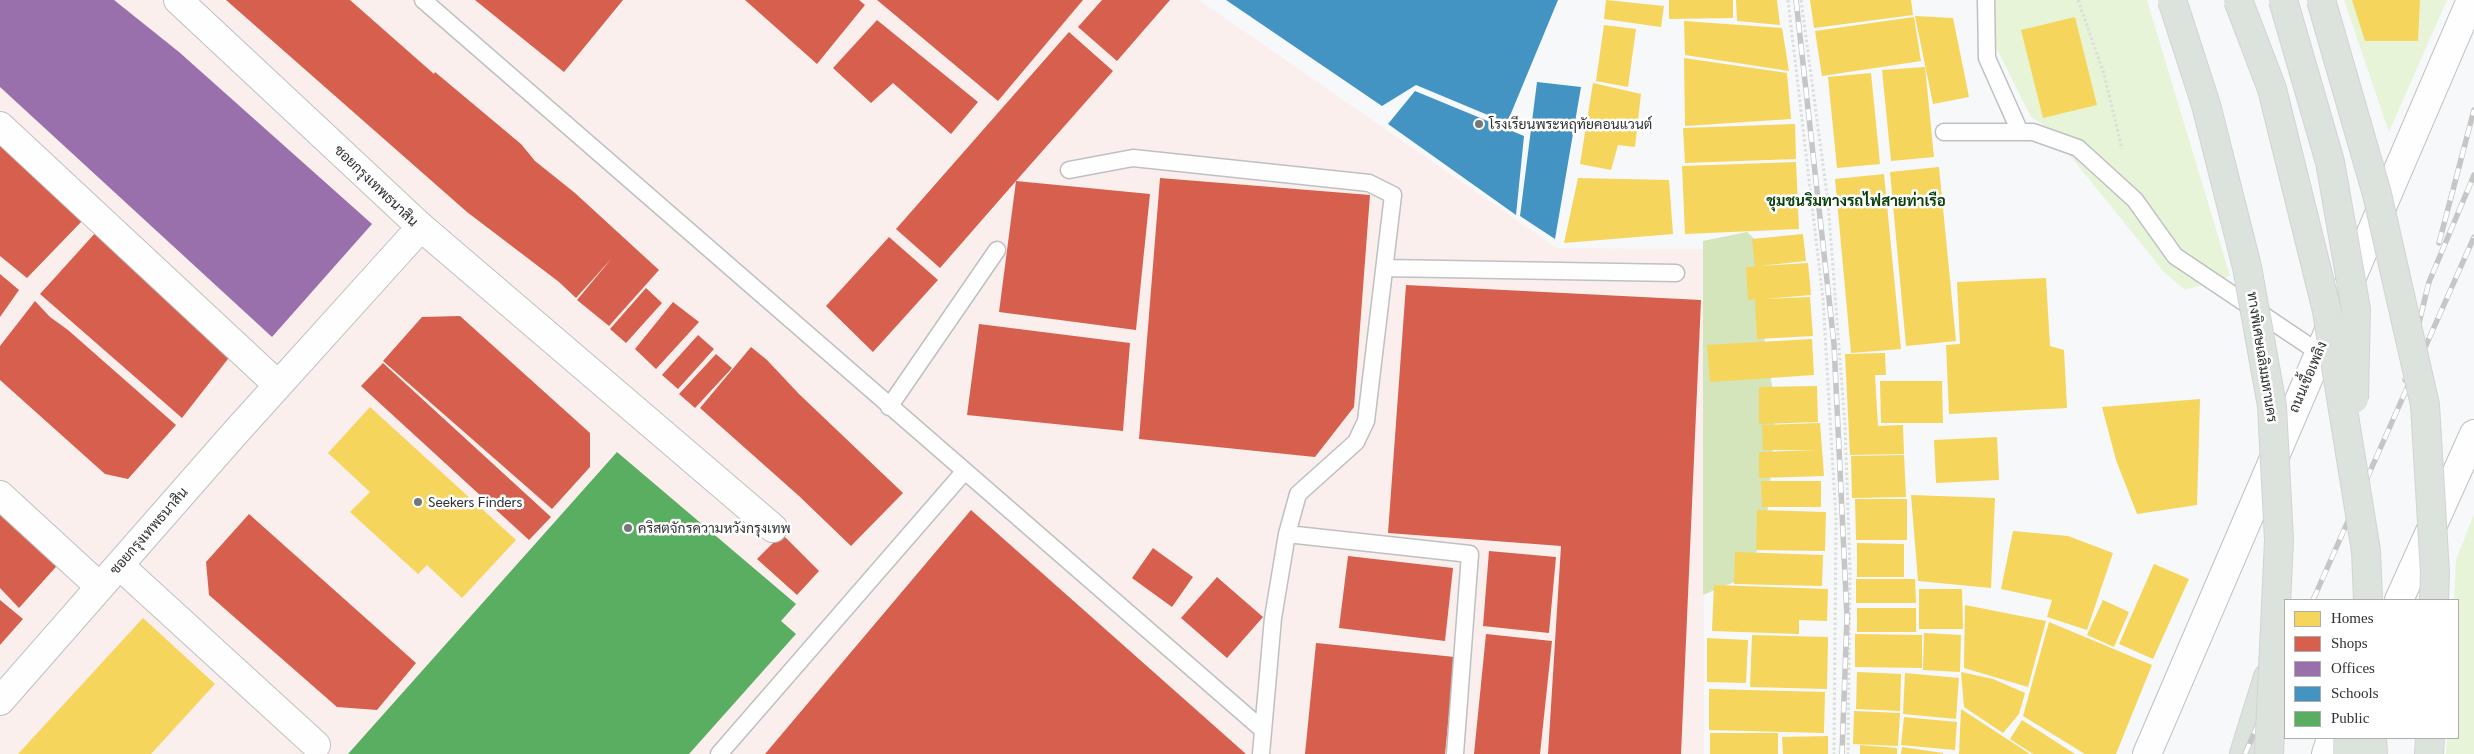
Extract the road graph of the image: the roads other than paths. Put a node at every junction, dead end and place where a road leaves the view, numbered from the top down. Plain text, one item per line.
1 (178, 0) edge
2 (1986, 0) edge
3 (2172, 0) edge
4 (2238, 0) edge
5 (2282, 0) edge
6 (2321, 0) edge
7 (2470, 0) edge
8 (429, 2) edge
9 (0, 126) edge
10 (1944, 132) dead end
11 (2020, 132) junction
12 (1069, 170) dead end
13 (421, 227) junction
14 (997, 250) dead end
15 (1385, 268) junction
16 (1676, 273) dead end
17 (2318, 352) junction
18 (278, 385) junction
19 (889, 406) junction
20 (2474, 434) edge
21 (964, 472) junction
22 (0, 495) edge
23 (773, 528) dead end
24 (1287, 534) junction
25 (2418, 563) junction
26 (119, 565) junction
27 (100, 587) junction
28 (2351, 599) edge
29 (2368, 599) edge
30 (2400, 599) edge
31 (2409, 599) edge
32 (2434, 599) edge
33 (2274, 656) junction
34 (0, 701) edge
35 (1263, 730) junction
36 (2331, 739) edge
37 (2347, 739) edge
38 (2372, 739) edge
39 (2379, 739) edge
40 (2430, 739) edge
41 (316, 745) dead end
42 (720, 754) edge
43 (1261, 754) edge
44 (1455, 754) edge
45 (2148, 754) edge
46 (2244, 754) edge
47 (2268, 754) edge
48 (2326, 754) edge
49 (2347, 754) edge
50 (2374, 754) edge
51 (2429, 754) edge

1 - 13 street, ซอยกรุงเทพธนาสิน
2 - 11 lane
3 - 33 highway, ทางพิเศษเฉลิมมหานคร, bridge
4 - 29 highway, bridge
5 - 28 highway, bridge
6 - 32 highway, bridge
7 - 17 street, ถนนเชื้อเพลิง
8 - 19 lane
9 - 18 street
10 - 11 lane
11 - 17 lane
12 - 15 lane
13 - 18 street, ซอยกรุงเทพธนาสิน
13 - 23 street
14 - 19 lane
15 - 16 lane
15 - 24 lane
17 - 45 street, ถนนเชื้อเพลิง
18 - 26 street, ซอยกรุงเทพธนาสิน
19 - 21 lane
20 - 25 street
21 - 35 lane
21 - 42 lane
22 - 27 street, ซอยกรุงเทพธนาสิน
24 - 35 lane
24 - 44 lane
25 - 30 street
25 - 31 street
26 - 27 street, ซอยกรุงเทพธนาสิน
26 - 41 street
27 - 34 street, ซอยกรุงเทพธนาสิน
33 - 46 highway, bridge
33 - 47 highway, ทางพิเศษเฉลิมมหานคร, bridge
35 - 43 lane
36 - 48 street
37 - 49 highway
38 - 50 highway
39 - 50 street
40 - 51 highway

